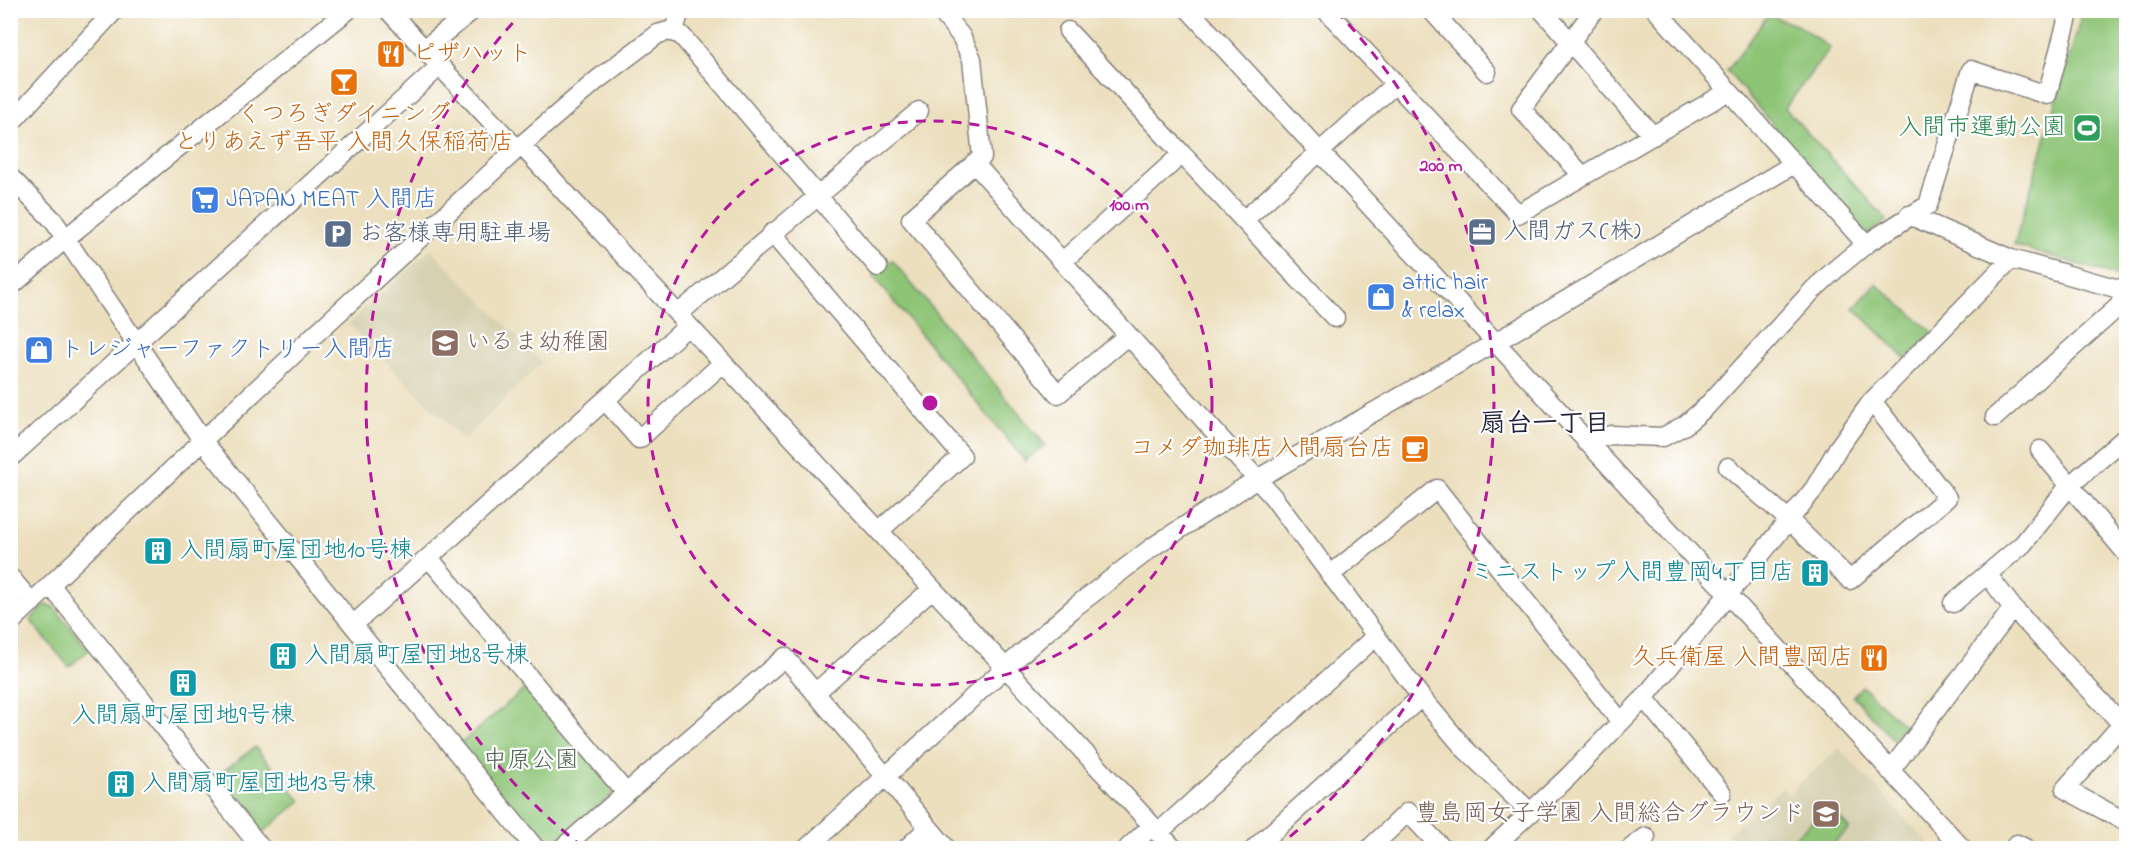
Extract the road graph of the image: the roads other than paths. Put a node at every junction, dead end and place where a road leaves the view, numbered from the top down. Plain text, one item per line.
1 (115, 10) edge
2 (348, 10) edge
3 (388, 10) edge
4 (473, 10) edge
5 (680, 10) edge
6 (940, 10) edge
7 (1189, 10) edge
8 (1326, 10) edge
9 (1431, 10) edge
10 (1542, 10) edge
11 (1594, 10) edge
12 (1656, 10) edge
13 (2070, 10) edge
14 (674, 31) junction
15 (1068, 31) dead end
16 (1571, 43) junction
17 (424, 49) junction
18 (440, 66) junction
19 (1487, 72) dead end
20 (1394, 85) junction
21 (1729, 91) junction
22 (919, 111) dead end
23 (10, 124) edge
24 (1653, 136) junction
25 (519, 147) junction
26 (1319, 153) junction
27 (1182, 154) junction
28 (974, 163) junction
29 (1794, 164) junction
30 (1582, 176) junction
31 (10, 177) edge
32 (817, 197) junction
33 (1909, 215) junction
34 (1244, 220) junction
35 (772, 232) junction
36 (66, 238) junction
37 (1866, 244) junction
38 (2011, 259) junction
39 (1063, 261) junction
40 (878, 267) dead end
41 (10, 287) edge
42 (2126, 291) edge
43 (1335, 318) dead end
44 (683, 320) junction
45 (1127, 336) junction
46 (135, 342) junction
47 (1496, 342) junction
48 (723, 363) junction
49 (605, 400) junction
50 (1872, 401) junction
51 (1995, 417) dead end
52 (2127, 437) edge
53 (202, 440) junction
54 (1586, 442) junction
55 (2040, 450) dead end
56 (10, 458) edge
57 (1728, 467) dead end
58 (1257, 479) junction
59 (2069, 486) junction
60 (1788, 519) junction
61 (879, 531) junction
62 (2127, 553) edge
63 (429, 558) junction
64 (1330, 575) junction
65 (1988, 575) junction
66 (10, 578) edge
67 (51, 586) junction
68 (932, 589) junction
69 (1727, 592) junction
70 (32, 603) junction
71 (1953, 603) dead end
72 (2013, 608) junction
73 (10, 623) edge
74 (354, 624) junction
75 (1375, 637) junction
76 (1005, 668) junction
77 (815, 693) junction
78 (1420, 697) junction
79 (1644, 698) junction
80 (1621, 722) junction
81 (2125, 722) edge
82 (1890, 771) junction
83 (885, 778) junction
84 (626, 793) junction
85 (1722, 793) dead end
86 (1531, 813) junction
87 (2127, 822) edge
88 (928, 828) junction
89 (1155, 829) junction
90 (1646, 837) dead end
91 (1504, 845) edge
92 (261, 849) edge
93 (535, 849) edge
94 (562, 849) edge
95 (807, 849) edge
96 (907, 849) edge
97 (946, 849) edge
98 (1128, 849) edge
99 (1173, 849) edge
100 (1255, 849) edge
101 (1370, 849) edge
102 (1442, 849) edge
103 (1631, 849) edge
104 (1962, 849) edge
105 (2014, 849) edge
106 (2025, 849) edge

1 - 23 street
2 - 36 street
3 - 17 street
4 - 17 street
5 - 14 street
6 - 28 street
7 - 26 street
8 - 20 street
9 - 19 street
10 - 16 street
11 - 16 street
12 - 21 street
13 - 33 street
14 - 25 street
14 - 32 street
15 - 27 street
16 - 24 street
16 - 30 street
17 - 18 street
18 - 25 street
18 - 46 street
20 - 26 street
20 - 30 street
21 - 24 street
21 - 29 street
22 - 32 street
24 - 30 street
25 - 44 street
25 - 53 street
26 - 34 street
26 - 47 street
27 - 34 street
27 - 39 street
28 - 39 street
28 - 45 street
29 - 37 street
29 - 47 street
31 - 36 street
32 - 35 street
32 - 40 street
33 - 37 street
33 - 38 street
34 - 43 street
35 - 44 street
35 - 61 street
36 - 41 street
36 - 46 street
37 - 54 street
38 - 42 street
38 - 50 street
39 - 45 street
42 - 51 street
44 - 48 street
44 - 49 street
45 - 58 street
46 - 53 street
46 - 56 street
47 - 54 street
47 - 58 street
48 - 49 street
48 - 61 street
49 - 63 street
50 - 60 street
50 - 60 street
52 - 59 street
53 - 67 street
53 - 74 street
54 - 69 street
55 - 59 street
57 - 60 street
58 - 64 street
58 - 76 street
59 - 62 street
59 - 65 street
60 - 69 street
61 - 68 street
63 - 74 street
63 - 84 street
64 - 75 street
64 - 80 street
65 - 71 street
65 - 72 street
66 - 70 street
67 - 70 street
67 - 92 street
68 - 76 street
68 - 77 street
69 - 79 street
69 - 82 street
70 - 73 street
72 - 81 street
72 - 82 street
74 - 93 street
75 - 78 street
75 - 89 street
76 - 83 street
76 - 89 street
77 - 83 street
77 - 84 street
78 - 86 street
78 - 100 street
79 - 80 street
79 - 85 street
80 - 86 street
81 - 87 street
82 - 104 street
83 - 88 street
83 - 95 street
84 - 94 street
86 - 91 street
88 - 96 street
88 - 97 street
89 - 98 street
89 - 99 street
90 - 103 street
101 - 102 street
105 - 106 street

